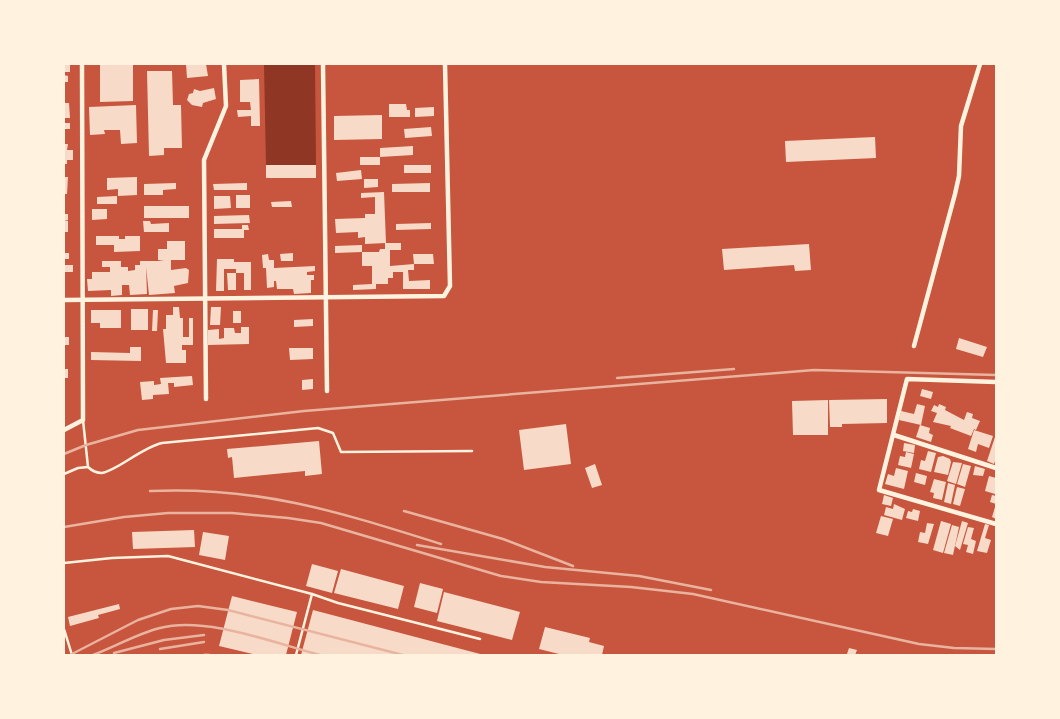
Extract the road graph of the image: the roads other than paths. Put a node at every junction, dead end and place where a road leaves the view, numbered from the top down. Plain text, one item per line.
1 (82, 64) edge
2 (224, 64) edge
3 (323, 64) edge
4 (445, 64) edge
5 (980, 64) edge
6 (204, 298) junction
7 (326, 298) junction
8 (64, 300) edge
9 (82, 300) junction
10 (914, 346) dead end
11 (996, 382) edge
12 (327, 391) dead end
13 (206, 400) dead end
14 (83, 420) junction
15 (64, 430) edge
16 (894, 435) junction
17 (472, 451) dead end
18 (88, 468) junction
19 (996, 468) edge
20 (64, 474) edge
21 (996, 524) edge
22 (64, 563) edge
23 (312, 594) junction
24 (64, 629) edge
25 (480, 639) dead end
26 (72, 655) edge
27 (204, 655) edge
28 (210, 655) edge
29 (296, 655) edge

1 - 9 street
2 - 6 street
3 - 7 street
4 - 7 street
5 - 10 street
6 - 7 street
6 - 9 street
6 - 13 street
7 - 12 street
8 - 9 street
9 - 14 street
11 - 16 street
14 - 15 street
14 - 18 lane
16 - 19 street
16 - 21 street
17 - 18 lane
18 - 20 lane
22 - 23 lane
23 - 25 lane
23 - 29 lane
24 - 26 lane
27 - 28 lane

